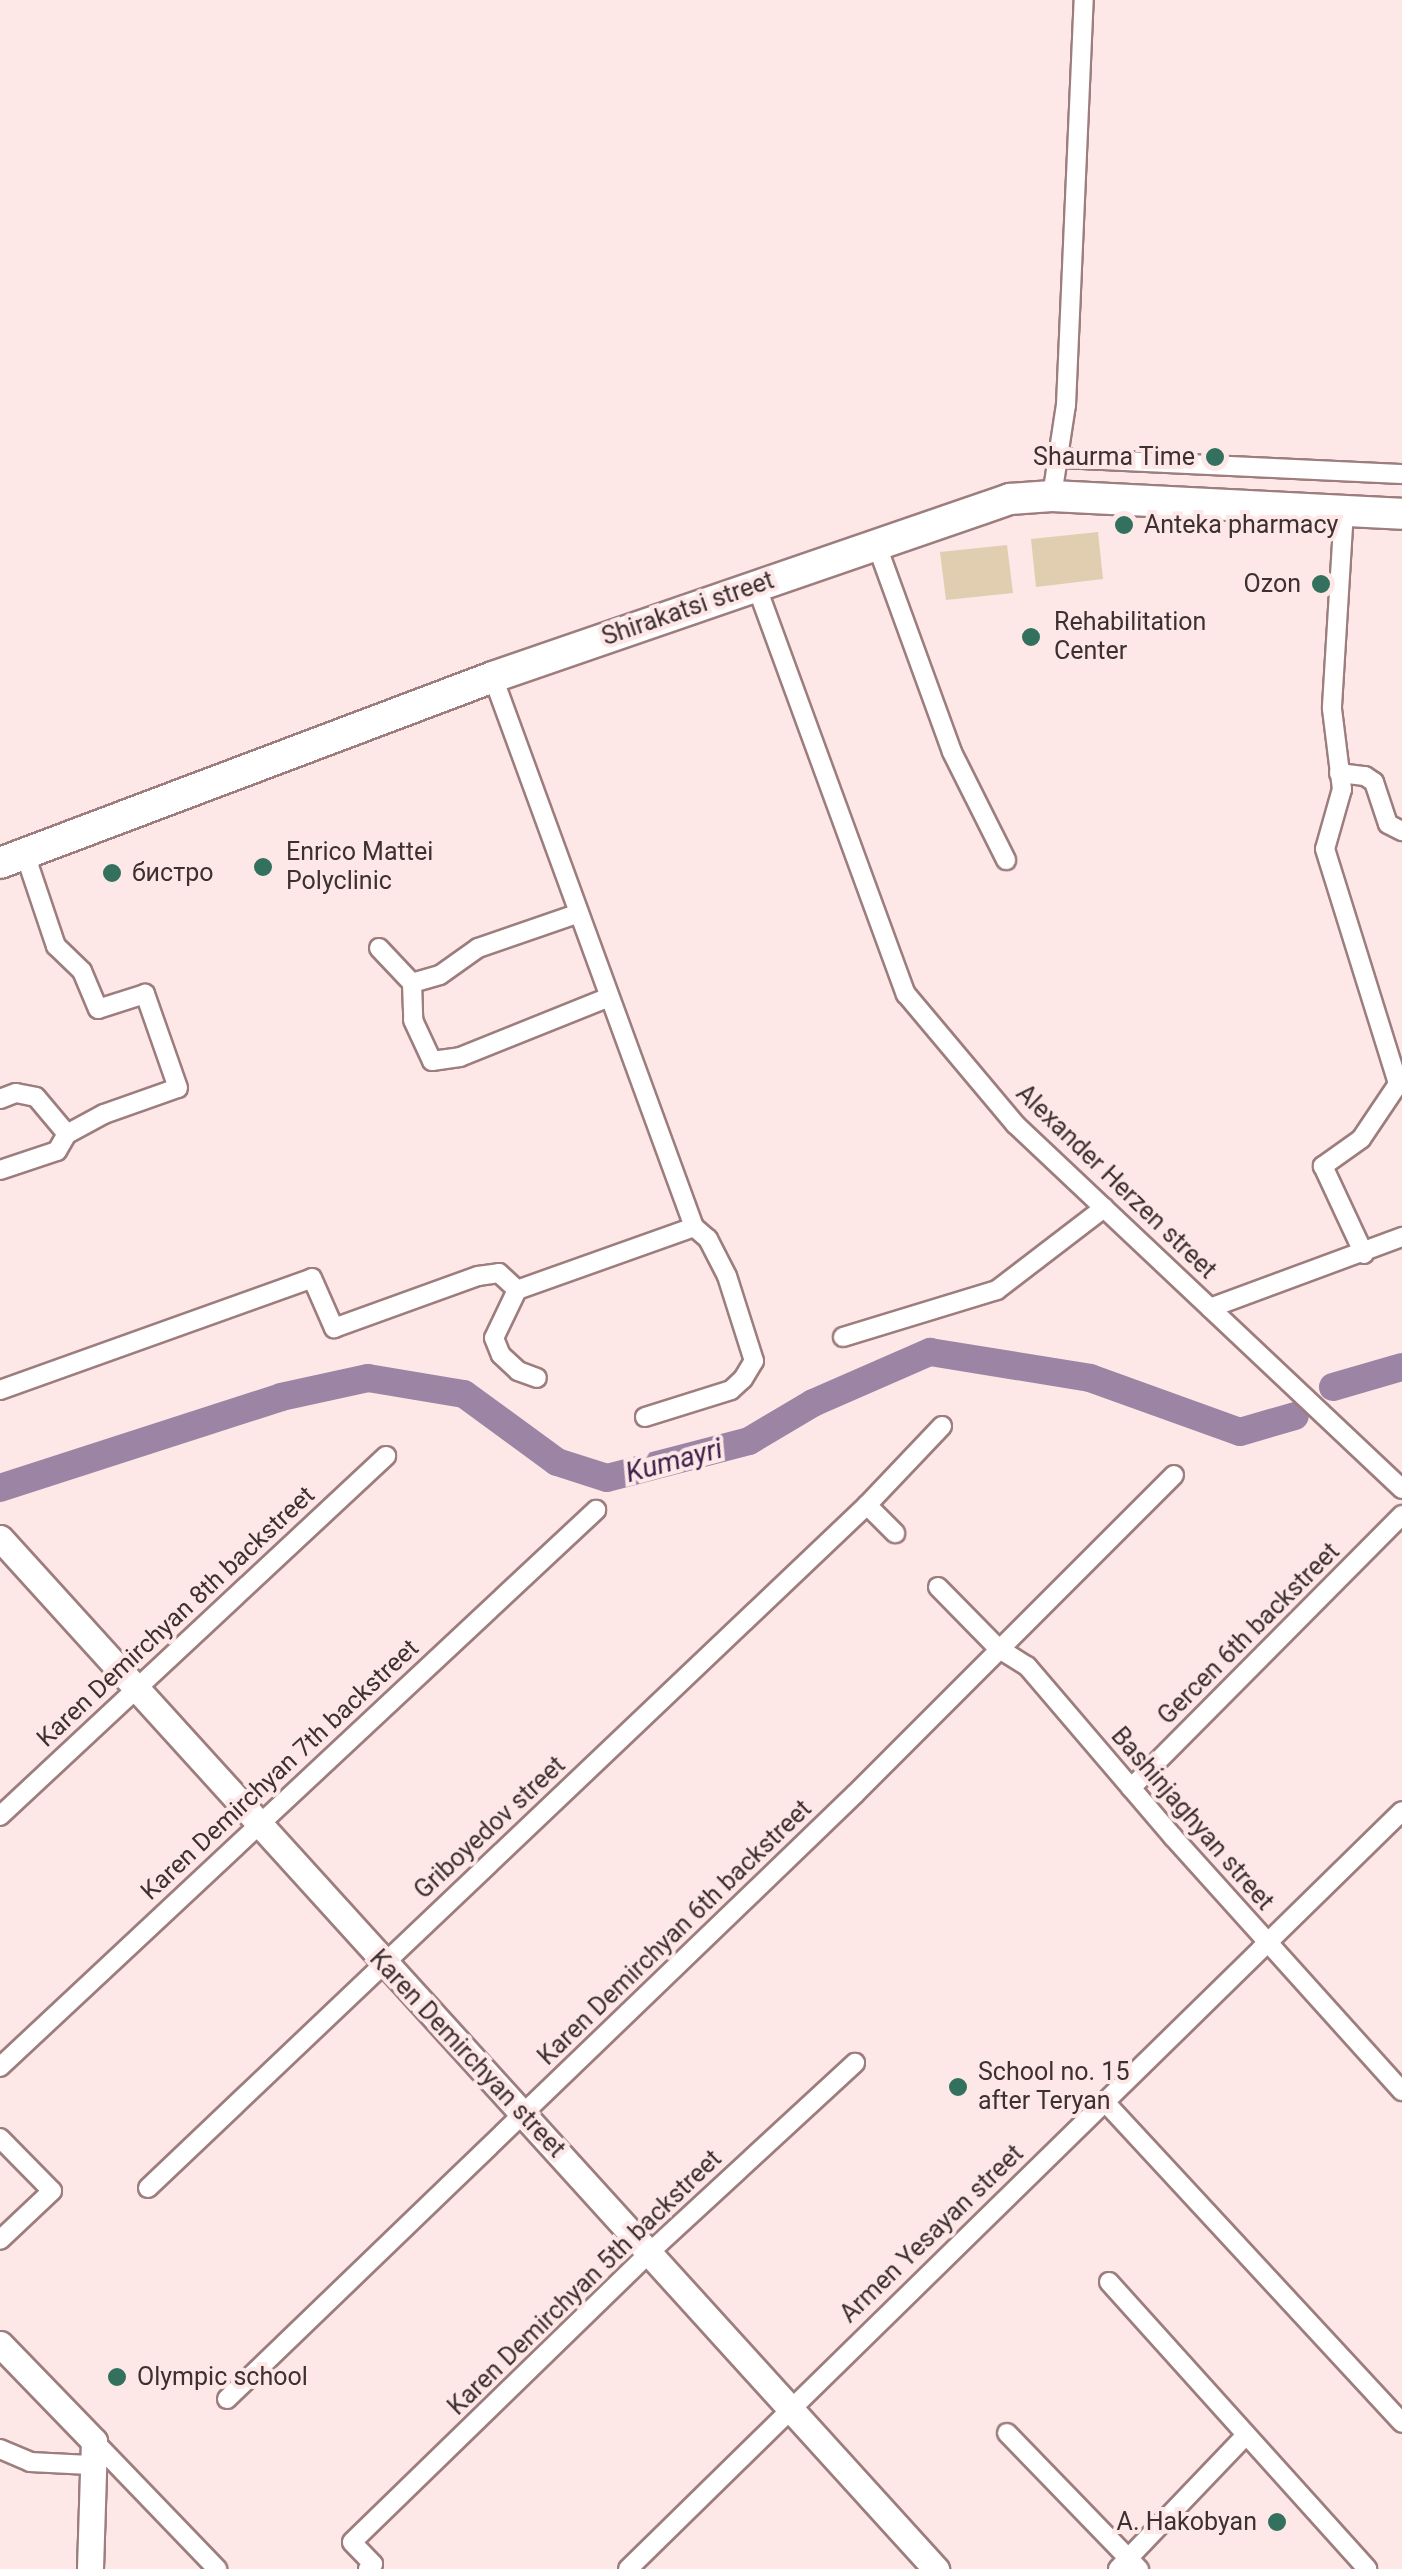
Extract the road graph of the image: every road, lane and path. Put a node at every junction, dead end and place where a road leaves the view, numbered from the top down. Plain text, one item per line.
1 (1084, 0) edge
2 (1060, 458) junction
3 (1402, 474) edge
4 (1052, 496) junction
5 (1344, 510) junction
6 (1402, 514) edge
7 (876, 543) junction
8 (756, 586) junction
9 (493, 676) junction
10 (1338, 773) junction
11 (1402, 831) edge
12 (12, 859) edge
13 (1006, 860) dead end
14 (577, 914) junction
15 (379, 948) dead end
16 (412, 984) junction
17 (607, 998) junction
18 (0, 1099) edge
19 (67, 1134) junction
20 (0, 1170) edge
21 (1104, 1208) junction
22 (694, 1226) junction
23 (1402, 1237) edge
24 (1364, 1254) junction
25 (518, 1290) junction
26 (1210, 1308) junction
27 (843, 1337) dead end
28 (537, 1378) dead end
29 (0, 1390) edge
30 (645, 1417) dead end
31 (942, 1426) dead end
32 (386, 1456) dead end
33 (1174, 1475) dead end
34 (1402, 1489) edge
35 (867, 1505) junction
36 (596, 1510) dead end
37 (1402, 1515) edge
38 (894, 1533) dead end
39 (3, 1549) edge
40 (938, 1588) dead end
41 (998, 1648) junction
42 (136, 1687) junction
43 (1131, 1788) junction
44 (1402, 1811) edge
45 (0, 1816) edge
46 (258, 1824) junction
47 (1269, 1943) junction
48 (384, 1963) junction
49 (854, 2063) dead end
50 (0, 2067) edge
51 (1402, 2091) edge
52 (1105, 2102) junction
53 (522, 2114) junction
54 (0, 2138) edge
55 (148, 2188) dead end
56 (0, 2240) edge
57 (650, 2252) junction
58 (1108, 2282) dead end
59 (0, 2344) edge
60 (226, 2399) dead end
61 (792, 2406) junction
62 (1402, 2424) edge
63 (1007, 2434) dead end
64 (1246, 2436) junction
65 (0, 2450) edge
66 (92, 2453) junction
67 (1129, 2565) edge
68 (90, 2569) edge
69 (217, 2569) edge
70 (368, 2569) edge
71 (628, 2569) edge
72 (936, 2569) edge
73 (1368, 2569) edge

1 - 2 street
2 - 3 street
2 - 4 street
4 - 5 main road, Shirakatsi street
4 - 7 main road, Shirakatsi street
5 - 6 main road, Shirakatsi street
5 - 10 street
7 - 8 main road, Shirakatsi street
7 - 13 street
8 - 9 main road, Shirakatsi street
8 - 21 street, Alexander Herzen street
9 - 12 main road, Shirakatsi street
9 - 14 street
10 - 11 street
10 - 24 street
12 - 19 street
14 - 16 street
14 - 17 street
15 - 16 street
16 - 17 street
17 - 22 street
18 - 19 street
19 - 20 street
21 - 26 street, Alexander Herzen street
21 - 27 street
22 - 25 street
22 - 30 street
23 - 24 street
24 - 26 street
25 - 28 street
25 - 29 street
26 - 34 street, Alexander Herzen street
31 - 35 street, Griboyedov street
32 - 42 street, Karen Demirchyan 8th backstreet
33 - 41 street, Karen Demirchyan 6th backstreet
35 - 38 street
35 - 48 street, Griboyedov street
36 - 46 street, Karen Demirchyan 7th backstreet
37 - 43 street, Gercen 6th backstreet
39 - 42 street, Karen Demirchyan street
40 - 41 street, Bashinjaghyan street
41 - 43 street, Bashinjaghyan street
41 - 53 street, Karen Demirchyan 6th backstreet
42 - 45 street, Karen Demirchyan 8th backstreet
42 - 46 street, Karen Demirchyan street
43 - 47 street, Bashinjaghyan street
44 - 47 street, Armen Yesayan street
46 - 48 street, Karen Demirchyan street
46 - 50 street, Karen Demirchyan 7th backstreet
47 - 51 street, Bashinjaghyan street
47 - 52 street, Armen Yesayan street
48 - 53 street, Karen Demirchyan street
48 - 55 street, Griboyedov street
49 - 57 street, Karen Demirchyan 5th backstreet
52 - 61 street, Armen Yesayan street
52 - 62 street
53 - 57 street, Karen Demirchyan street
53 - 60 street, Karen Demirchyan 6th backstreet
54 - 56 street
57 - 61 street, Karen Demirchyan street
57 - 70 street, Karen Demirchyan 5th backstreet
58 - 64 street
59 - 66 street
61 - 71 street, Armen Yesayan street
61 - 72 street, Karen Demirchyan street
63 - 67 street
64 - 67 street
64 - 73 street
65 - 66 street
66 - 68 street
66 - 69 street

